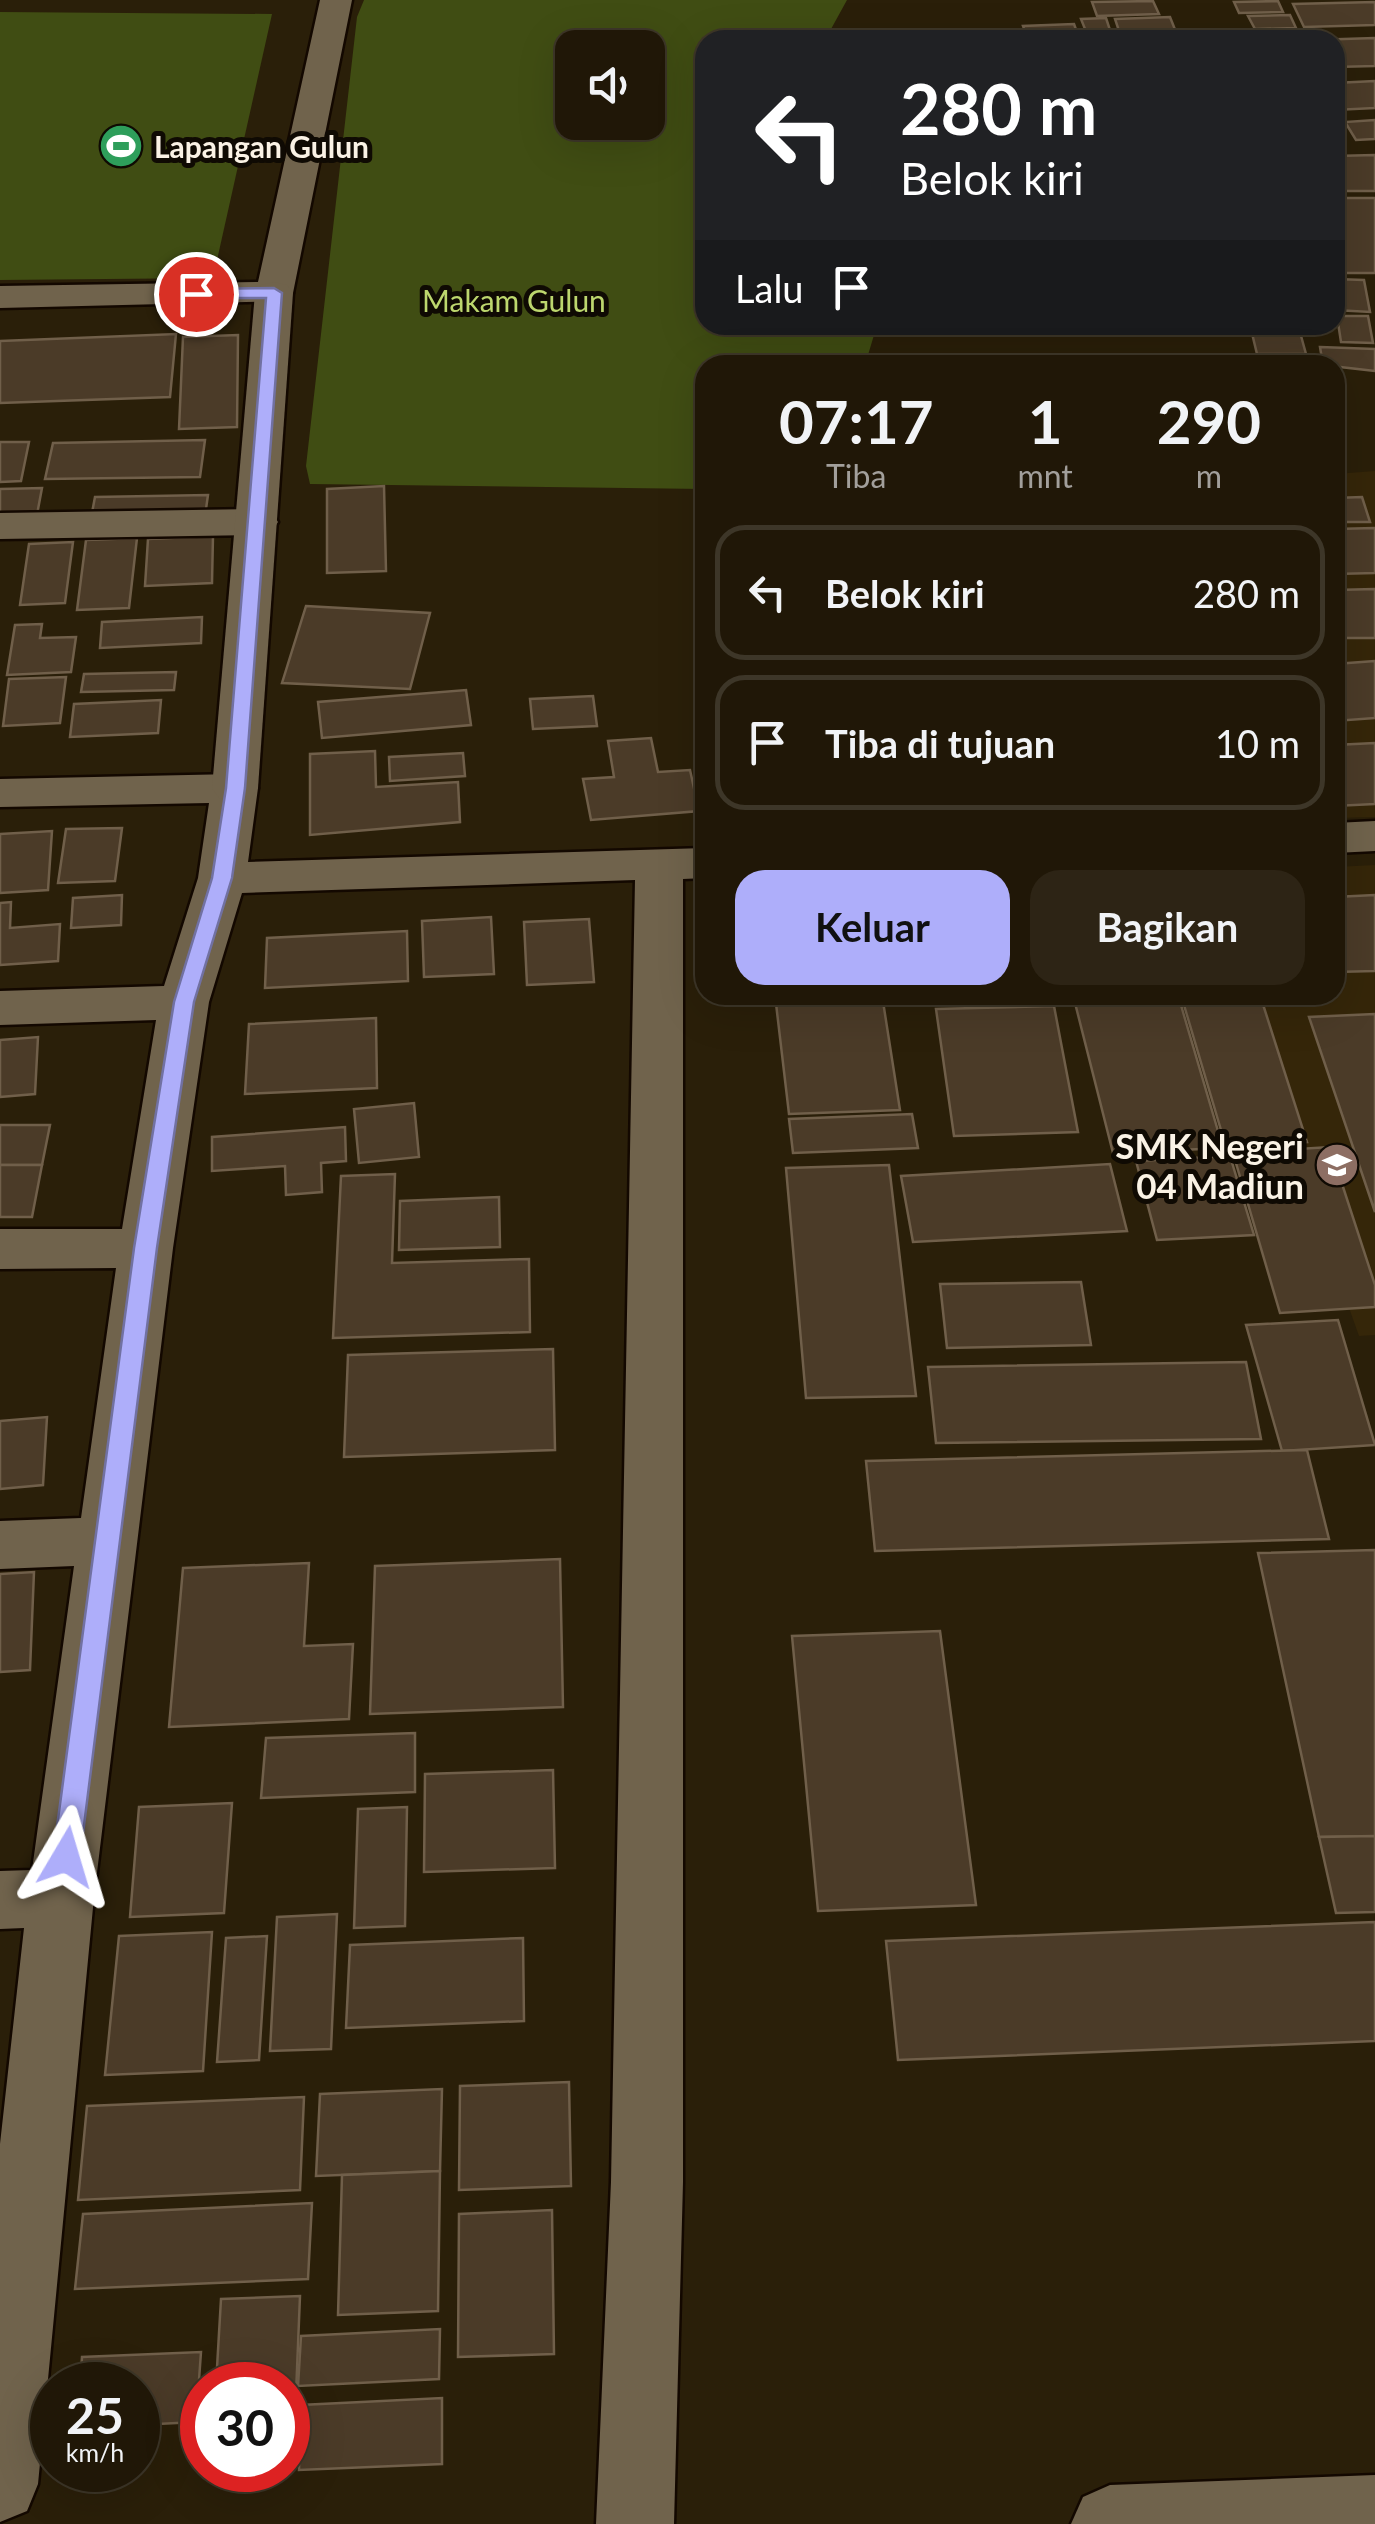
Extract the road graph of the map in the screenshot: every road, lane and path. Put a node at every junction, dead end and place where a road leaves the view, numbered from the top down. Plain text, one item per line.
1 (336, 0) edge
2 (274, 293) junction
3 (0, 297) edge
4 (257, 522) junction
5 (0, 526) edge
6 (236, 788) junction
7 (0, 793) edge
8 (1375, 836) edge
9 (1345, 838) edge
10 (682, 864) edge
11 (222, 878) junction
12 (184, 1002) junction
13 (0, 1008) edge
14 (146, 1248) junction
15 (0, 1249) edge
16 (106, 1542) junction
17 (0, 1545) edge
18 (31, 1898) edge
19 (0, 2484) edge
20 (1375, 2514) edge
21 (635, 2524) edge
22 (1110, 2524) edge

1 - 2 street
2 - 3 street
2 - 4 street
4 - 5 street
4 - 6 street
6 - 7 street
6 - 11 street
8 - 9 street
10 - 11 street
10 - 21 street
11 - 12 street
12 - 13 street
12 - 14 street
14 - 15 street
14 - 16 street
16 - 17 street
16 - 18 street
18 - 19 street
20 - 22 street

